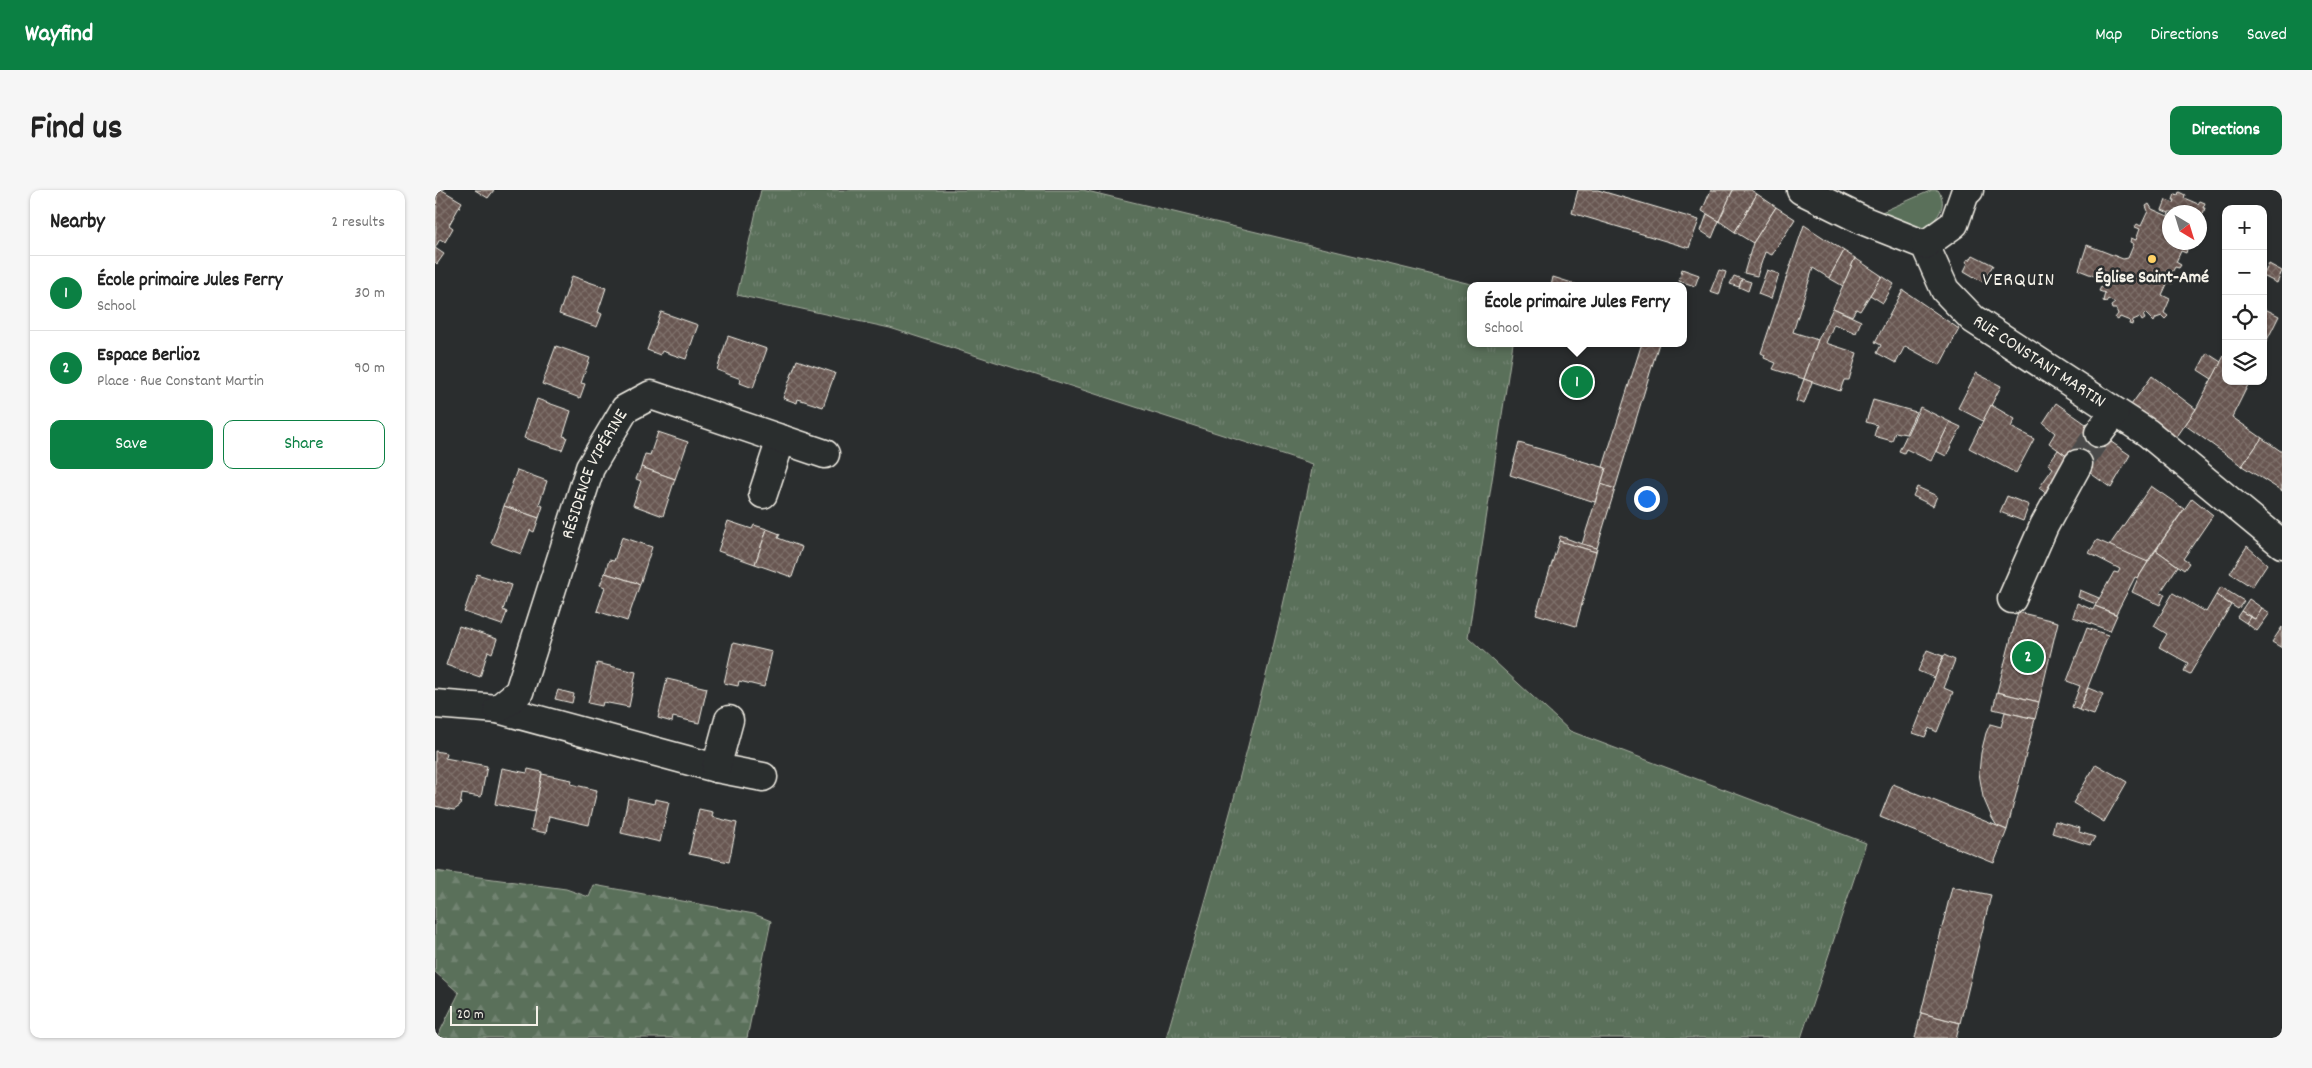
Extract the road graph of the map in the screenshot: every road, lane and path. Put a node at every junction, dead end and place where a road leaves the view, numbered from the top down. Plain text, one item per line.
1 (1801, 190) edge
2 (1965, 191) edge
3 (1925, 245) junction
4 (781, 439) junction
5 (825, 454) dead end
6 (2078, 464) tunnel mouth
7 (763, 494) dead end
8 (2282, 544) edge
9 (2012, 598) dead end
10 (435, 704) edge
11 (498, 709) junction
12 (729, 720) dead end
13 (716, 768) junction
14 (763, 777) dead end

1 - 3 street
2 - 3 street
3 - 8 street, RUE CONSTANT MARTIN
4 - 5 street, RÉSIDENCE VIPÉRINE
4 - 7 street
4 - 11 street, RÉSIDENCE VIPÉRINE
6 - 9 street
10 - 11 street
11 - 13 street
12 - 13 street
13 - 14 street

